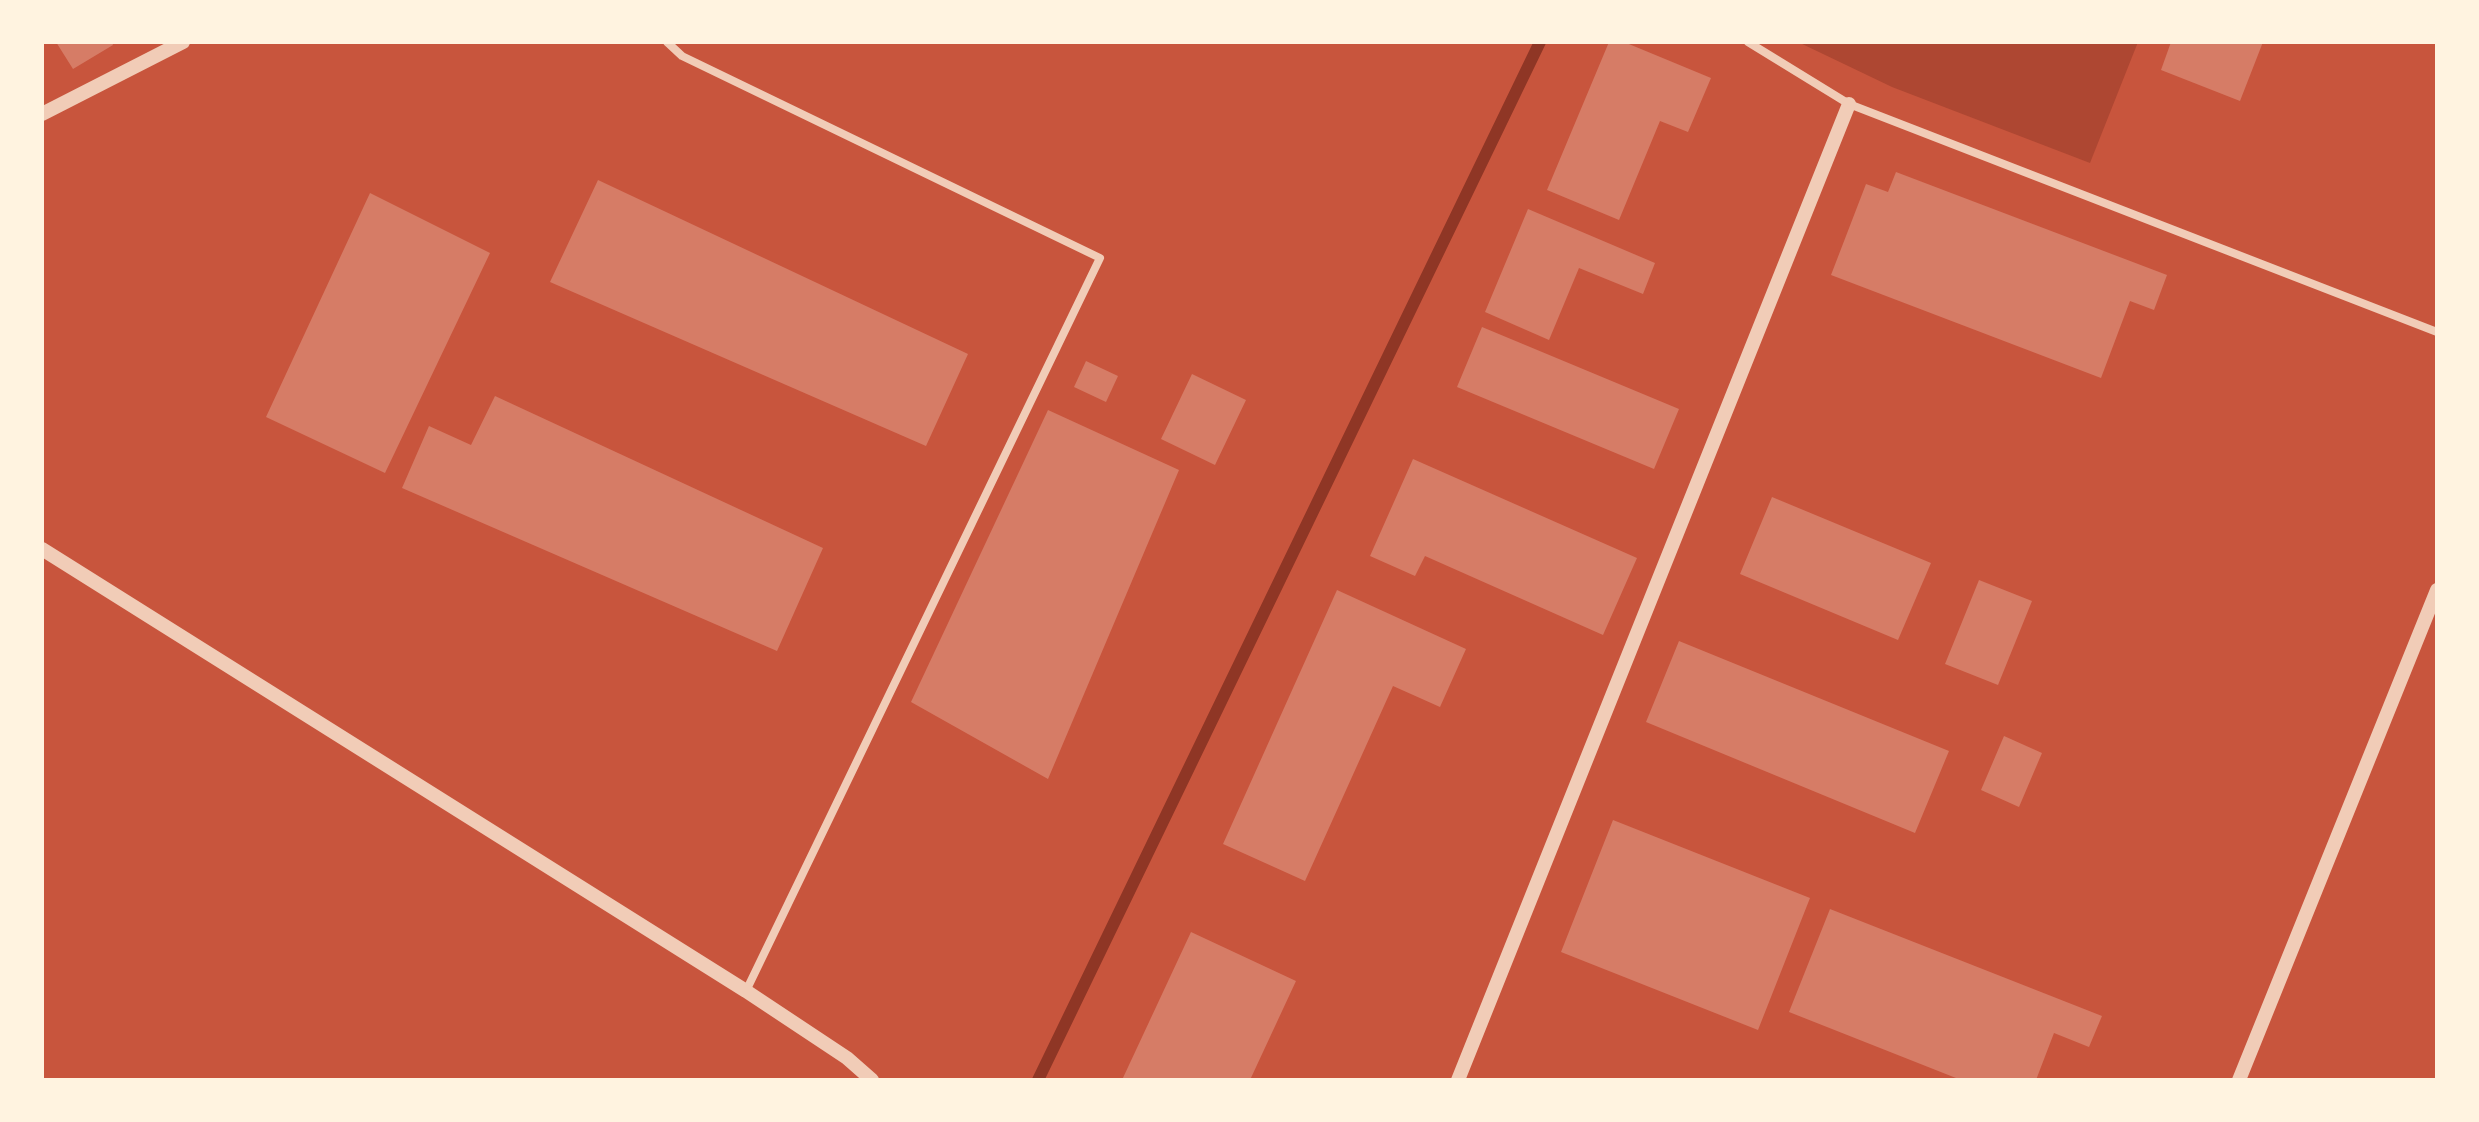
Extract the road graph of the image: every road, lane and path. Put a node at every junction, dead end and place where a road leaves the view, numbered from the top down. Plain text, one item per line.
1 (183, 42) edge
2 (667, 42) edge
3 (1748, 42) edge
4 (1849, 104) junction
5 (42, 114) edge
6 (2437, 332) edge
7 (42, 549) edge
8 (2437, 590) edge
9 (746, 991) junction
10 (872, 1080) edge
11 (1458, 1080) edge
12 (2239, 1080) edge

1 - 5 street
2 - 9 street
3 - 4 street
4 - 6 street
4 - 11 street
7 - 9 street
8 - 12 street
9 - 10 street

